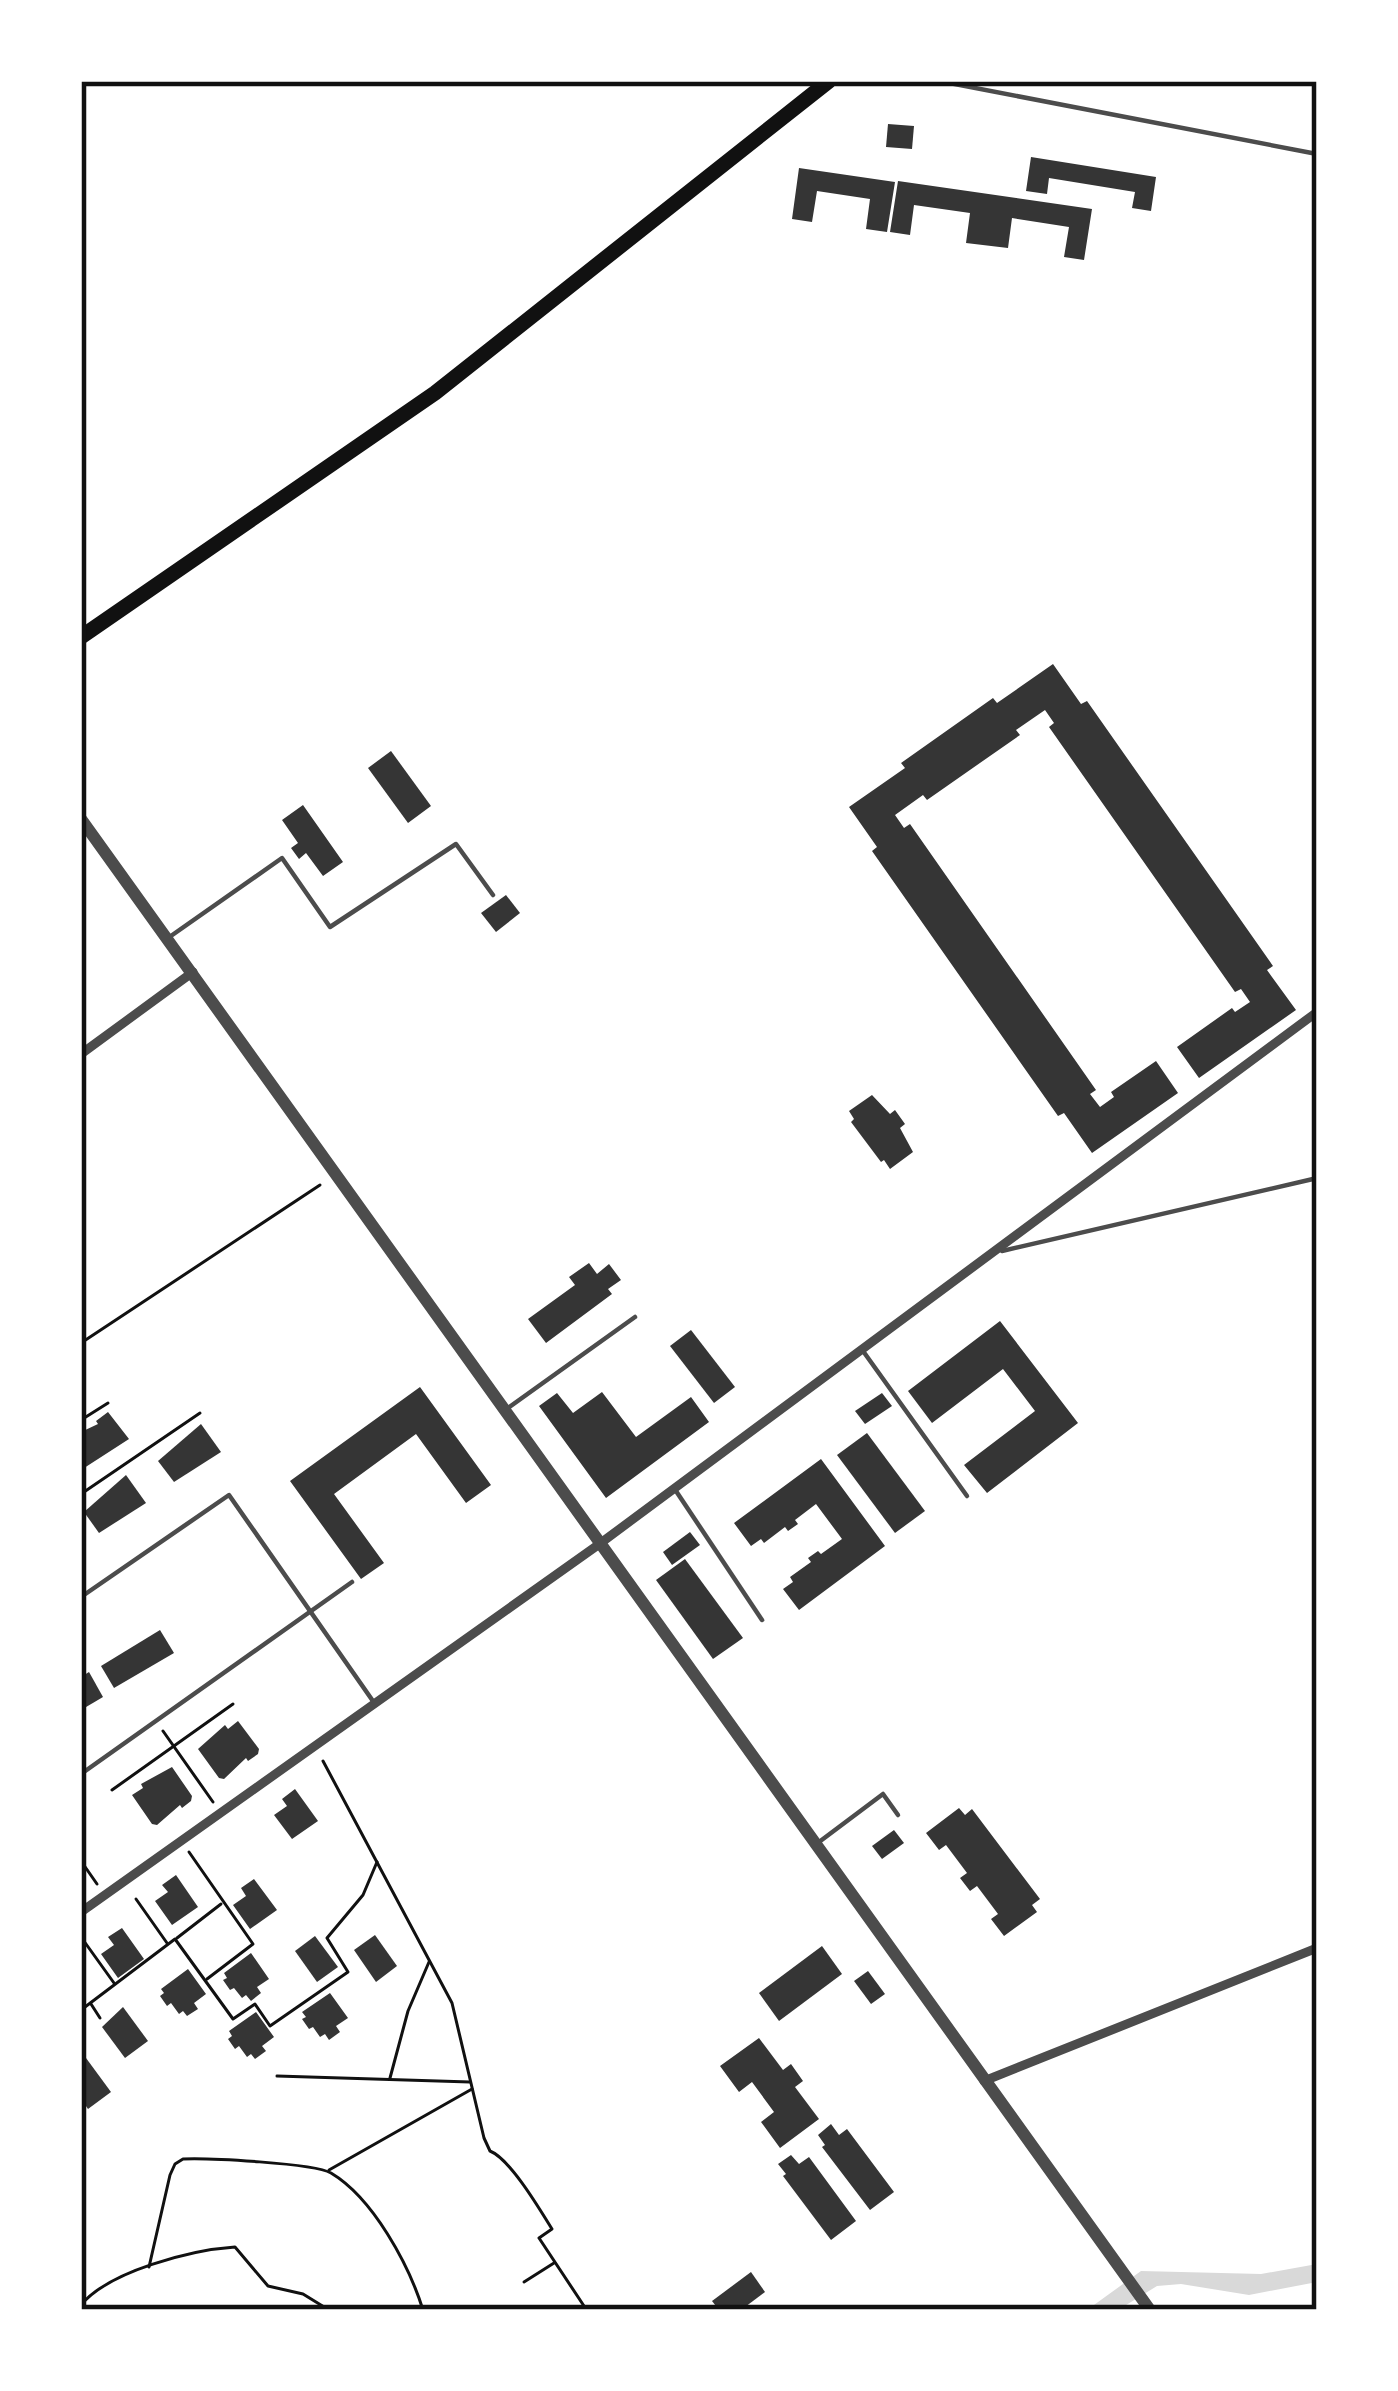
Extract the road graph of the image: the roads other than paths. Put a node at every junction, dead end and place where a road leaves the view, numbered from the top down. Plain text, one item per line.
1 (829, 81) edge
2 (940, 81) edge
3 (1317, 154) edge
4 (81, 637) edge
5 (81, 819) edge
6 (493, 896) dead end
7 (168, 938) junction
8 (194, 972) junction
9 (1317, 1012) edge
10 (81, 1054) edge
11 (1317, 1182) edge
12 (989, 1254) junction
13 (635, 1317) dead end
14 (863, 1351) junction
15 (504, 1412) junction
16 (674, 1488) junction
17 (968, 1496) dead end
18 (598, 1545) junction
19 (352, 1582) dead end
20 (81, 1597) edge
21 (311, 1612) junction
22 (762, 1620) dead end
23 (375, 1704) junction
24 (81, 1774) edge
25 (898, 1815) dead end
26 (814, 1845) junction
27 (81, 1912) edge
28 (1317, 1948) edge
29 (984, 2081) junction
30 (1150, 2310) edge

1 - 4 main road
2 - 3 lane
5 - 7 street
6 - 7 lane
7 - 8 street
8 - 10 street
8 - 15 street
9 - 12 street
11 - 12 lane
12 - 14 street
13 - 15 lane
14 - 16 street
14 - 17 lane
15 - 18 street
16 - 18 street
16 - 22 lane
18 - 23 street
18 - 26 street
19 - 21 lane
20 - 21 lane
21 - 23 lane
21 - 24 lane
23 - 27 street
25 - 26 lane
26 - 29 street
28 - 29 street
29 - 30 street

